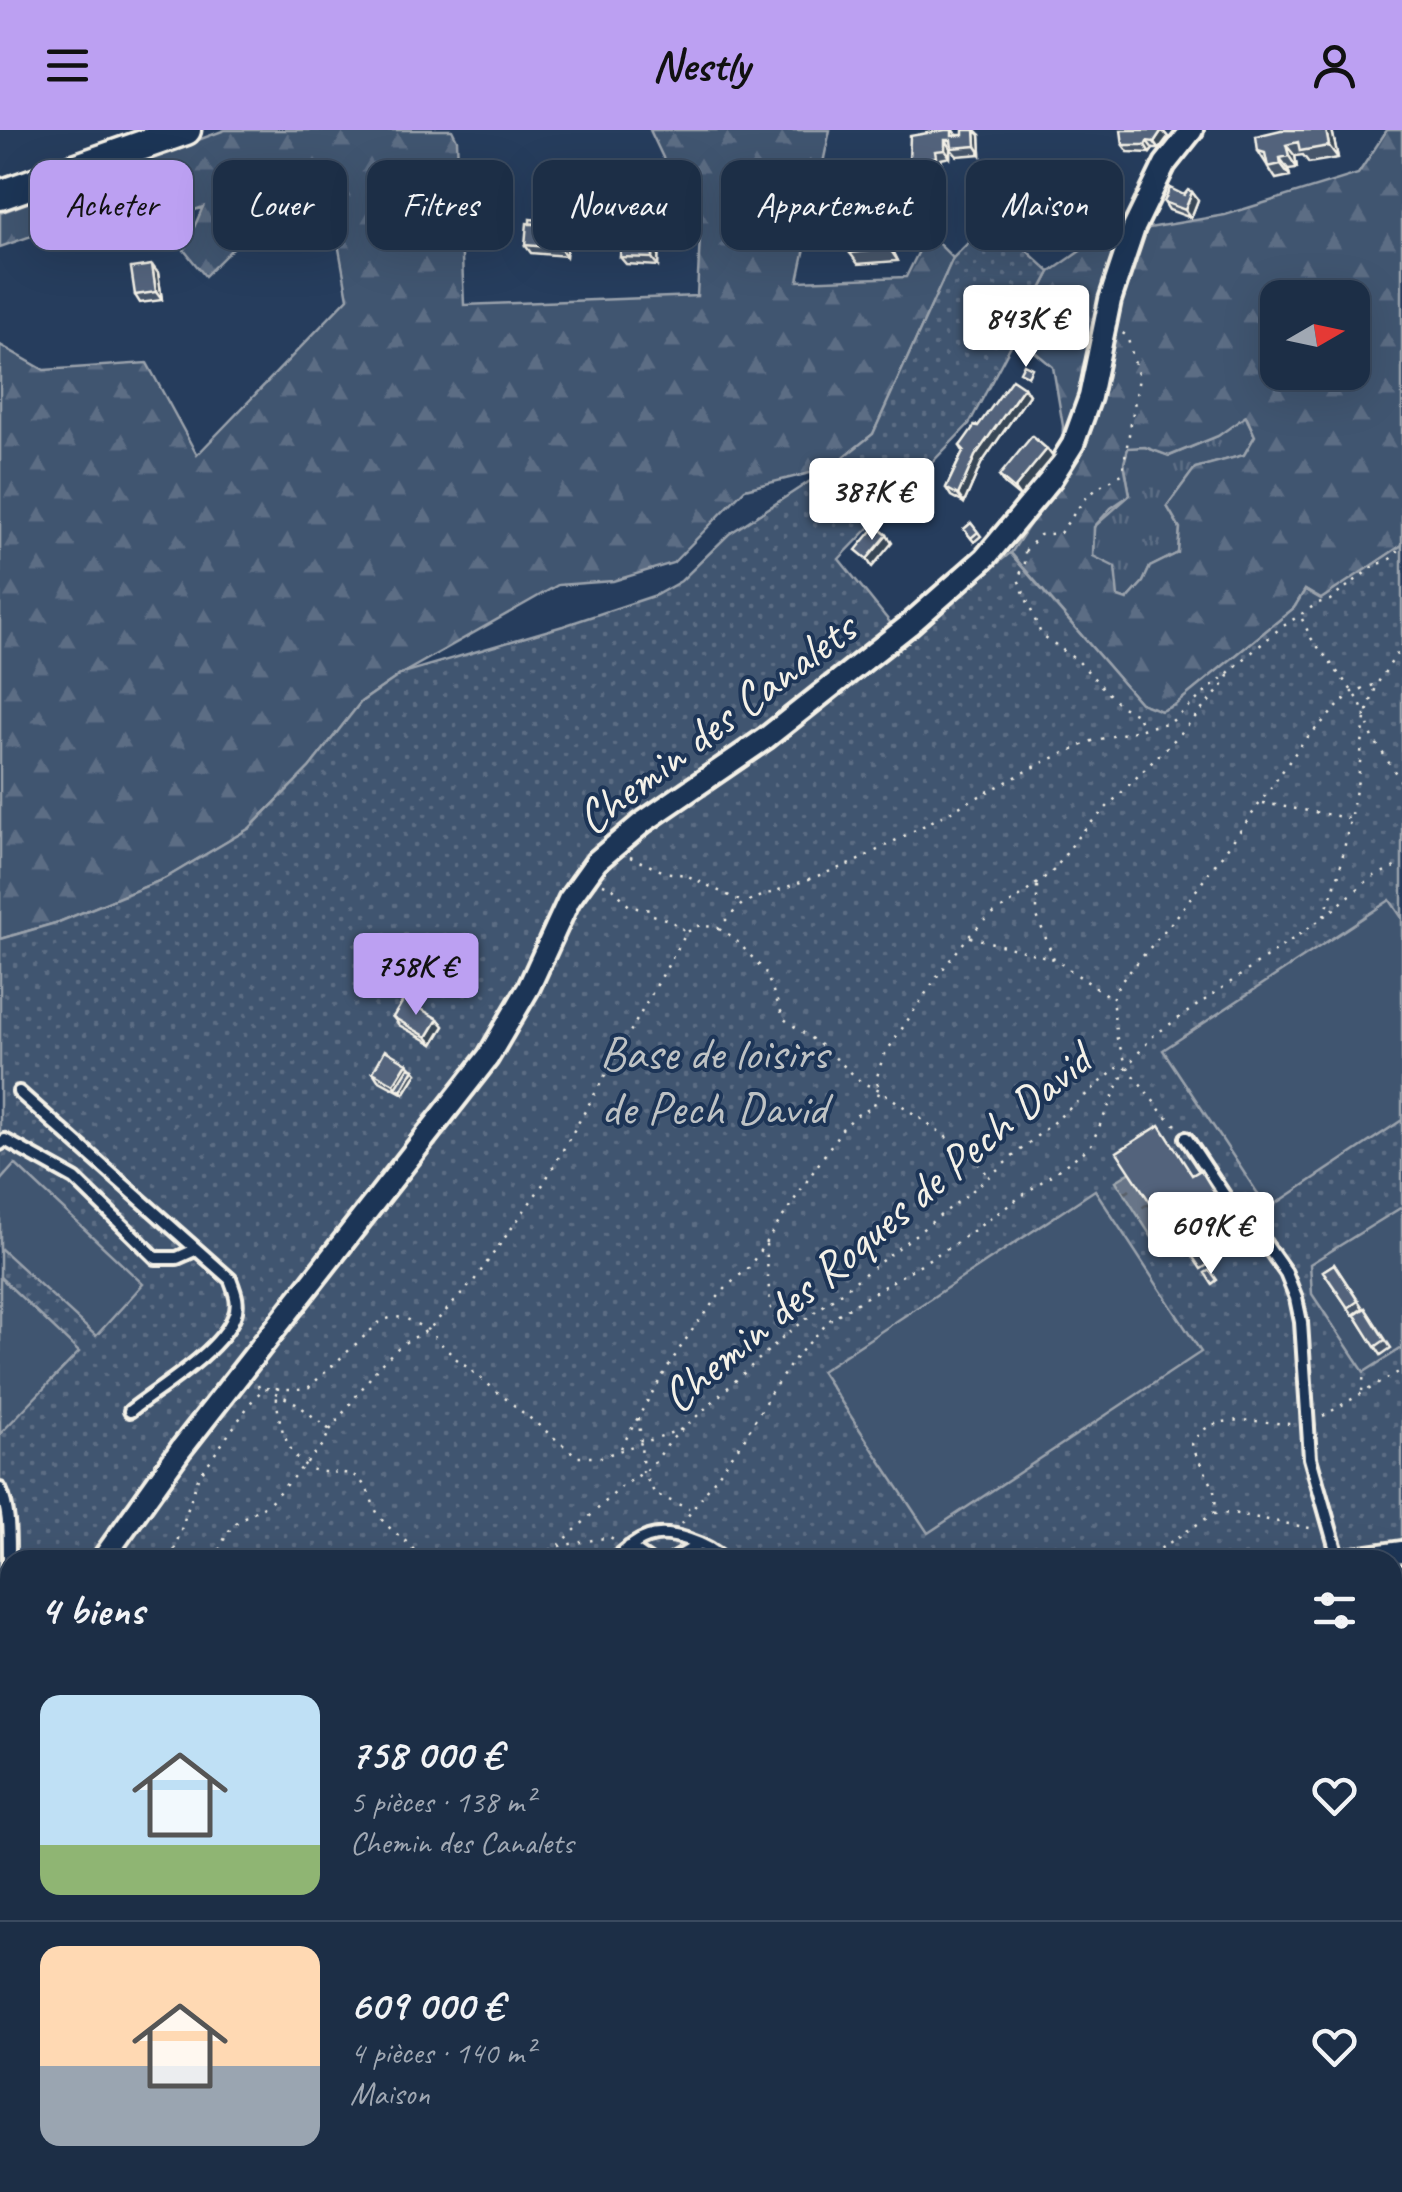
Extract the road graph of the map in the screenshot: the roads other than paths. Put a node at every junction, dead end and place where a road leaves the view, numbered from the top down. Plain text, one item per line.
1 (186, 130) edge
2 (1192, 130) edge
3 (0, 195) edge
4 (19, 1092) dead end
5 (1186, 1138) road end
6 (0, 1144) edge
7 (195, 1250) junction
8 (130, 1412) dead end
9 (0, 1489) edge
10 (700, 1544) junction
11 (629, 1547) junction
12 (7, 1550) edge
13 (109, 1550) edge
14 (626, 1550) edge
15 (633, 1550) edge
16 (690, 1550) edge
17 (709, 1550) edge
18 (1340, 1550) edge

1 - 3 main road
2 - 13 street, Chemin des Canalets
4 - 7 lane
5 - 18 lane
6 - 7 lane
7 - 8 lane
9 - 12 lane
10 - 11 lane
10 - 16 lane
10 - 17 lane
11 - 14 lane
11 - 15 lane

